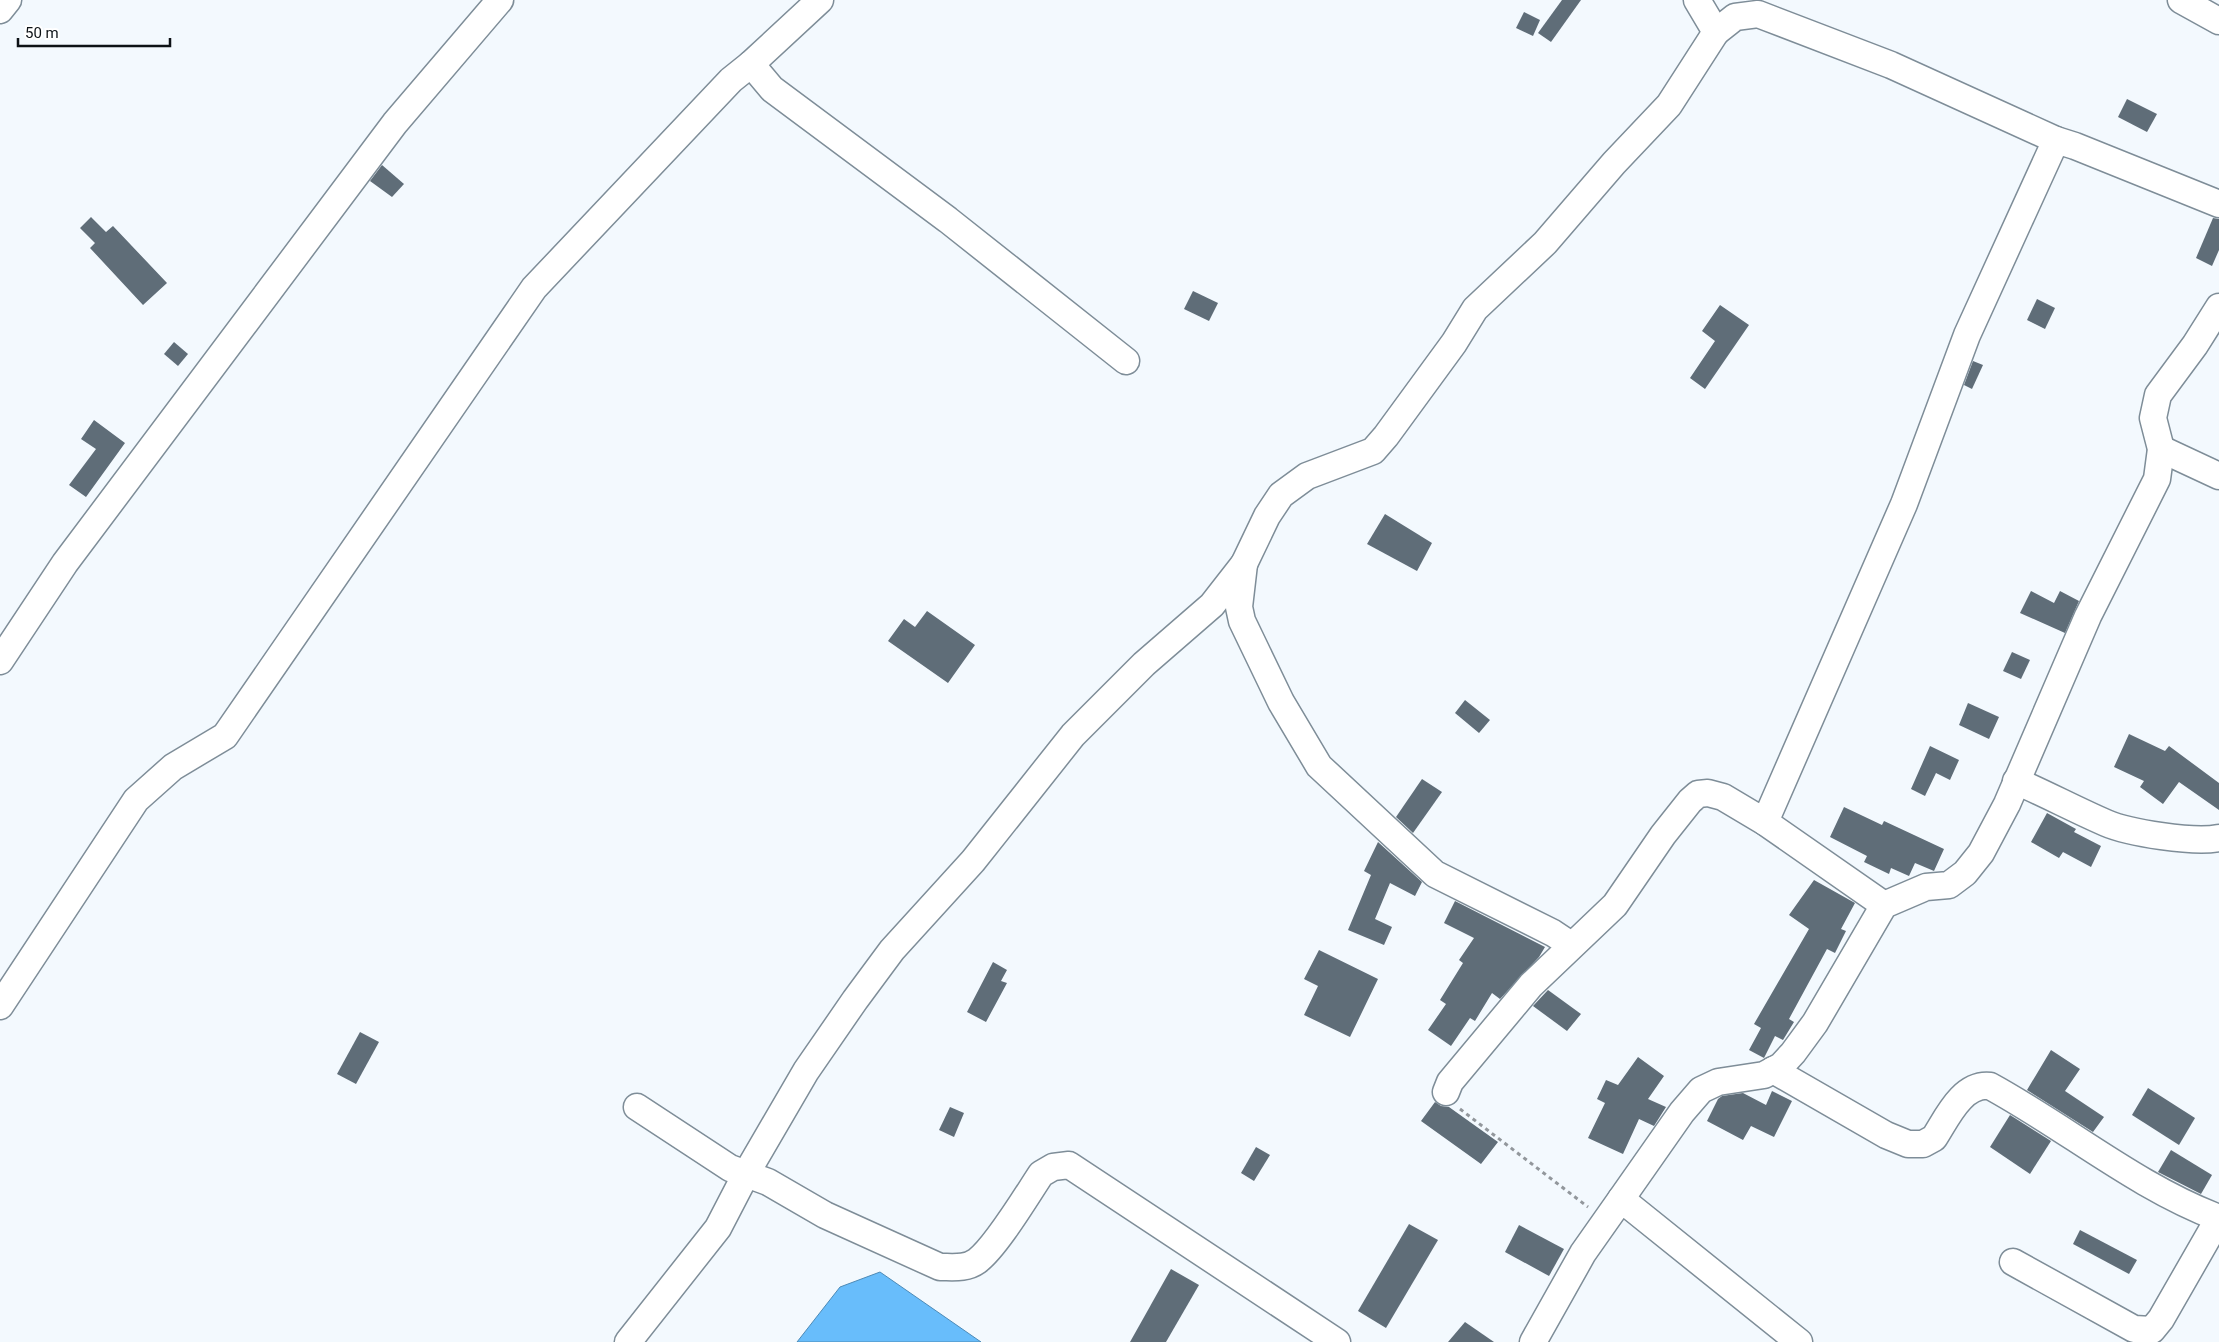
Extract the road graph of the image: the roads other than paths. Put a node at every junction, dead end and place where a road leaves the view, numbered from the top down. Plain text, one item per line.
1 (500, 0) edge
2 (820, 0) edge
3 (1697, 0) edge
4 (2181, 0) edge
5 (1761, 7) edge
6 (2219, 21) edge
7 (1716, 32) junction
8 (751, 64) junction
9 (2056, 140) junction
10 (2219, 204) edge
11 (2219, 307) edge
12 (1126, 360) dead end
13 (2161, 449) junction
14 (2219, 476) edge
15 (1244, 564) junction
16 (0, 661) edge
17 (2016, 782) junction
18 (1765, 822) junction
19 (2219, 838) edge
20 (1884, 904) junction
21 (1571, 946) junction
22 (0, 1006) edge
23 (1773, 1070) junction
24 (1446, 1092) road end
25 (637, 1107) dead end
26 (746, 1174) junction
27 (1621, 1199) junction
28 (2013, 1262) dead end
29 (628, 1342) edge
30 (1337, 1342) edge
31 (1533, 1342) edge
32 (1799, 1342) edge

1 - 16 street
2 - 8 street
3 - 7 street
4 - 6 street
5 - 7 street
5 - 9 street
7 - 15 street
8 - 12 street
8 - 22 street
9 - 10 street
9 - 18 street
11 - 13 street
13 - 14 street
13 - 17 street
15 - 21 street
15 - 26 street
17 - 19 street
17 - 20 street
18 - 20 street
18 - 21 street
20 - 23 street
21 - 24 street
23 - 27 street
23 - 28 street
25 - 26 street
26 - 29 street
26 - 30 street
27 - 31 street
27 - 32 street

